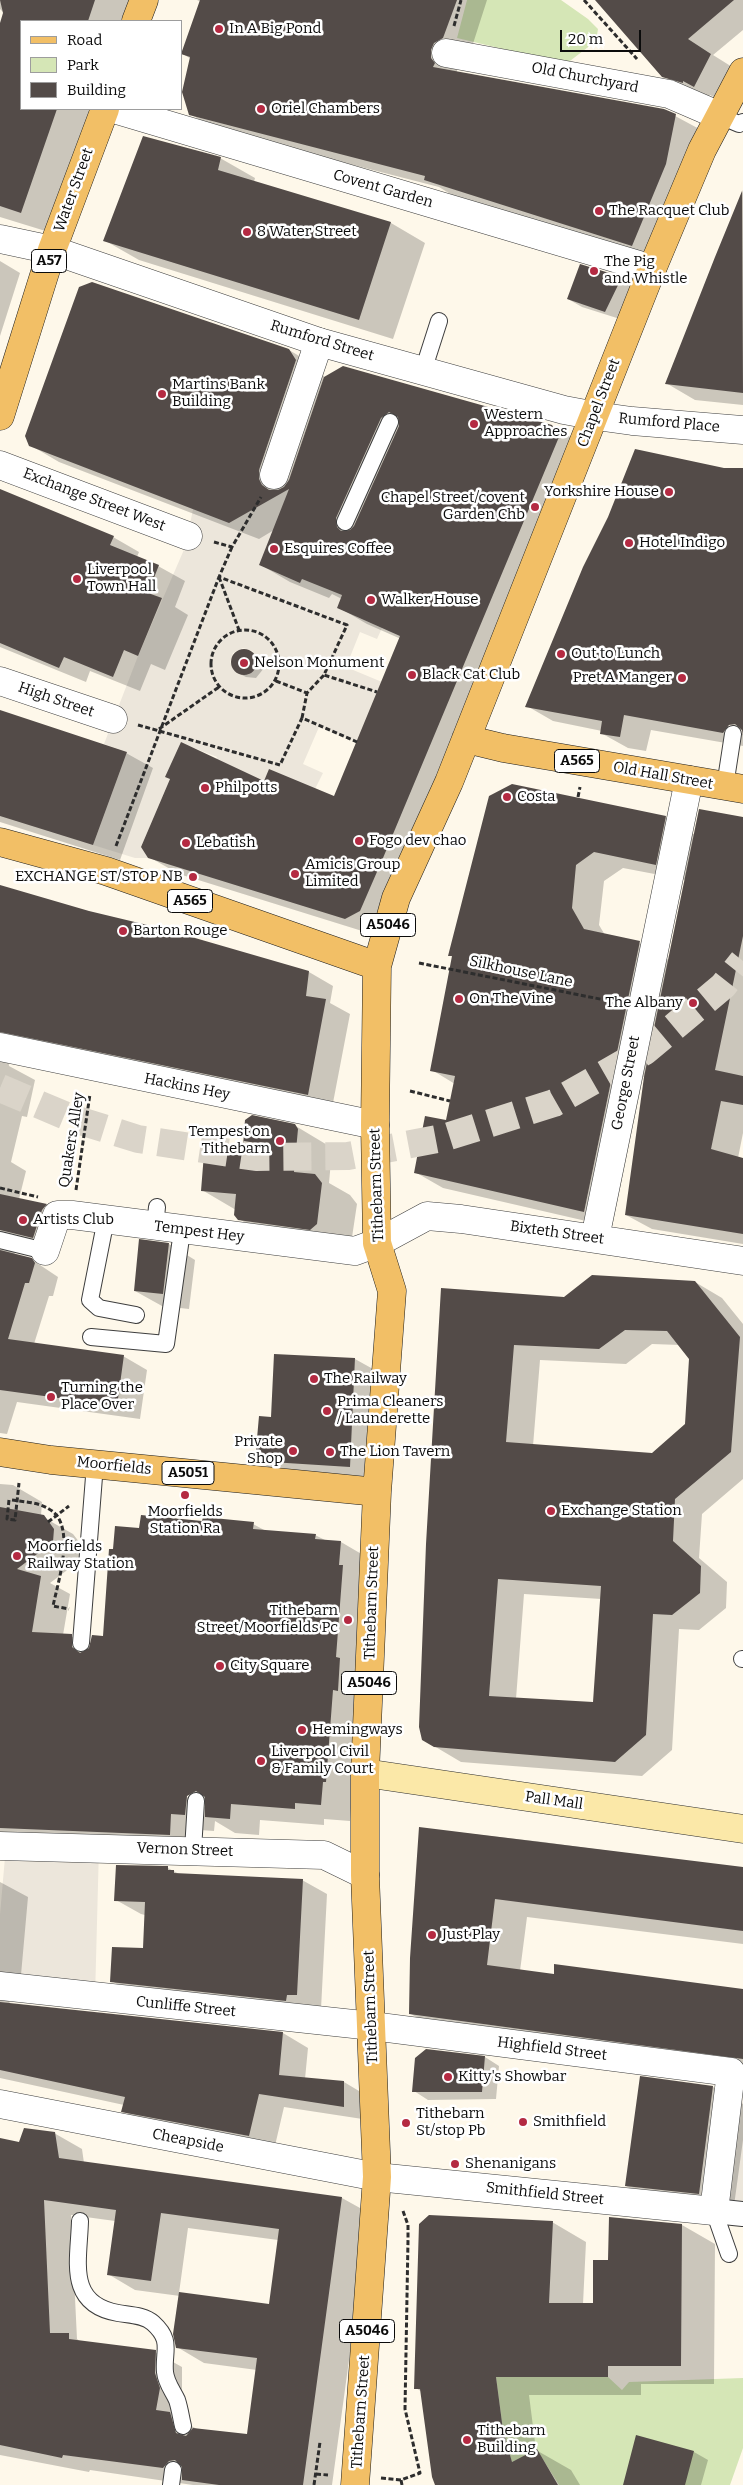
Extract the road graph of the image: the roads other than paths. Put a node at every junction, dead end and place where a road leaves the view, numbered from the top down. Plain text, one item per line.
1 (144, 0) edge
2 (136, 20) edge
3 (446, 53) dead end
4 (743, 72) edge
5 (105, 110) edge
6 (117, 110) edge
7 (731, 119) edge
8 (0, 239) edge
9 (52, 250) junction
10 (652, 269) junction
11 (438, 321) dead end
12 (319, 342) junction
13 (412, 374) junction
14 (7, 376) edge
15 (0, 416) edge
16 (596, 416) junction
17 (390, 422) dead end
18 (743, 430) edge
19 (0, 465) edge
20 (274, 475) road end
21 (345, 522) dead end
22 (188, 536) road end
23 (0, 681) edge
24 (113, 719) road end
25 (733, 734) dead end
26 (466, 739) junction
27 (689, 780) junction
28 (734, 788) edge
29 (0, 842) edge
30 (377, 966) junction
31 (0, 1047) edge
32 (375, 1126) junction
33 (106, 1219) junction
34 (182, 1231) junction
35 (595, 1238) junction
36 (0, 1240) edge
37 (377, 1243) junction
38 (45, 1251) joint
39 (743, 1261) edge
40 (136, 1315) dead end
41 (91, 1337) dead end
42 (0, 1452) edge
43 (95, 1464) junction
44 (377, 1492) junction
45 (81, 1642) dead end
46 (365, 1773) junction
47 (196, 1801) dead end
48 (743, 1829) edge
49 (0, 1846) edge
50 (193, 1850) junction
51 (365, 1875) junction
52 (0, 1986) edge
53 (372, 2026) junction
54 (0, 2104) edge
55 (377, 2177) junction
56 (714, 2211) junction
57 (743, 2214) edge
58 (80, 2221) dead end
59 (729, 2254) dead end
60 (183, 2426) dead end
61 (356, 2485) edge

1 - 2 main road
3 - 7 street, Old Churchyard
4 - 7 main road, Chapel Street
5 - 9 main road, Water Street / A57
6 - 10 street, Covent Garden
7 - 10 main road, Chapel Street
8 - 9 street, Rumford Street
9 - 12 street, Rumford Street
9 - 14 main road, Water Street / A57
10 - 16 main road, Chapel Street
11 - 13 lane
12 - 13 street, Rumford Street
12 - 20 street
13 - 16 street, Rumford Street
14 - 15 main road, Water Street / A57
16 - 18 street, Rumford Place
16 - 26 main road, Chapel Street
17 - 21 lane
19 - 22 street, Exchange Street West
23 - 24 street, High Street
25 - 28 lane
26 - 27 main road, Old Hall Street / A565
26 - 30 main road, Tithebarn Street / A5046
27 - 28 main road, Old Hall Street / A565
27 - 35 street, George Street
29 - 30 main road, A565
30 - 32 main road, Tithebarn Street / A5046
31 - 32 street, Hackins Hey
32 - 37 main road, Tithebarn Street / A5046
33 - 34 street, Tempest Hey
33 - 38 street, Tempest Hey
33 - 40 lane
34 - 37 street, Tempest Hey
34 - 41 lane
35 - 37 street, Bixteth Street
35 - 39 street, Bixteth Street
36 - 38 lane
37 - 44 main road, Tithebarn Street / A5046
42 - 43 main road, Moorfields / A5051
43 - 44 main road, Moorfields / A5051
43 - 45 lane
44 - 46 main road, Tithebarn Street / A5046
46 - 48 main road, Pall Mall
46 - 51 main road, Tithebarn Street / A5046
47 - 50 lane
49 - 50 street, Vernon Street
50 - 51 street, Vernon Street
51 - 53 main road, Tithebarn Street / A5046
52 - 53 street, Cunliffe Street
53 - 55 main road, Tithebarn Street / A5046
53 - 56 street, Highfield Street
54 - 55 street, Cheapside
55 - 56 street, Smithfield Street
55 - 61 main road, Tithebarn Street / A5046
56 - 57 street
56 - 59 lane
58 - 60 lane

